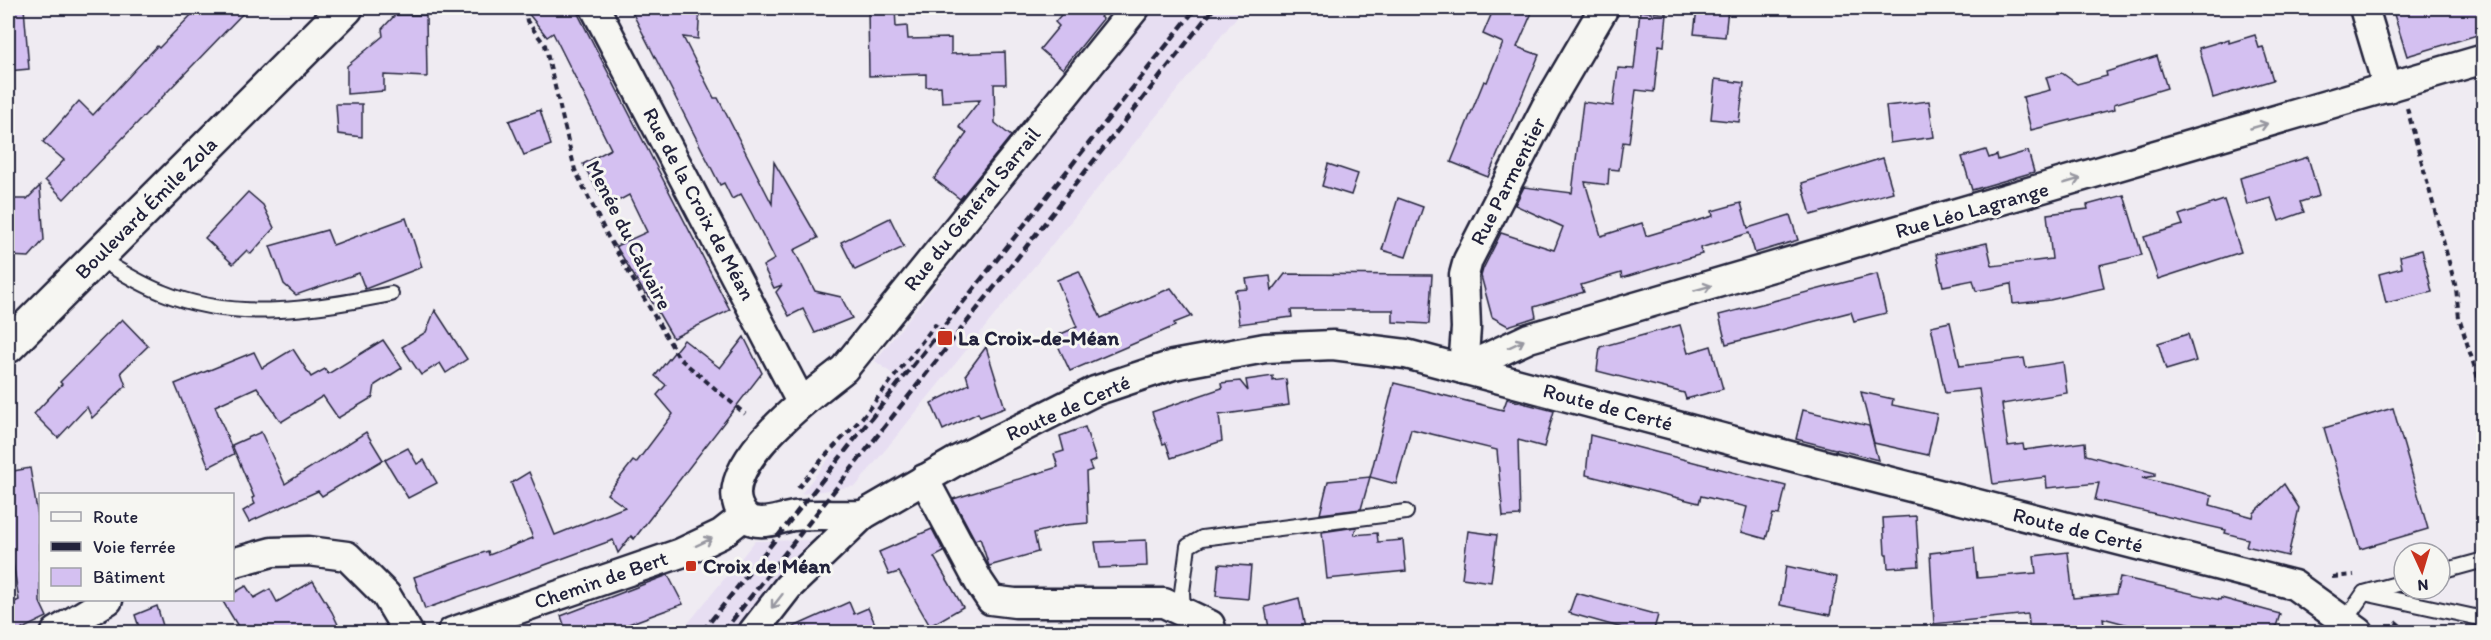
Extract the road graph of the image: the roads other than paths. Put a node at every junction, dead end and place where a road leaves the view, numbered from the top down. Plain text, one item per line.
1 (346, 8) edge
2 (595, 8) edge
3 (1136, 8) edge
4 (1604, 8) edge
5 (2364, 8) edge
6 (2484, 59) edge
7 (2394, 86) junction
8 (96, 257) junction
9 (391, 294) dead end
10 (8, 346) edge
11 (1463, 369) junction
12 (801, 402) junction
13 (924, 479) junction
14 (1406, 512) dead end
15 (863, 515) junction
16 (744, 516) junction
17 (2484, 560) edge
18 (234, 562) edge
19 (2452, 569) edge
20 (2392, 585) edge
21 (2364, 593) junction
22 (106, 601) edge
23 (1183, 612) junction
24 (2484, 619) edge
25 (2347, 629) edge
26 (56, 633) edge
27 (408, 633) edge
28 (452, 633) edge
29 (753, 633) edge
30 (1212, 633) edge

1 - 8 main road, Boulevard Émile Zola
2 - 12 street, Rue de la Croix de Méan
3 - 12 street, Rue du Général Sarrail
4 - 11 street, Rue Parmentier
5 - 7 street
6 - 7 street, Rue Léo Lagrange
11 -> 7 street, Rue Léo Lagrange
8 - 9 lane
8 - 10 main road, Boulevard Émile Zola
11 - 13 street, Route de Certé
11 - 25 street, Route de Certé
12 - 16 street, Rue du Général Sarrail
13 - 15 street, Route de Certé
13 - 23 street
14 - 23 lane
15 - 16 street
15 -> 29 street, Route de Certé
28 -> 16 street, Chemin de Bert
17 - 19 lane
18 - 27 street
20 - 21 lane
21 - 24 lane
21 - 25 lane
22 - 26 street
23 - 30 street

